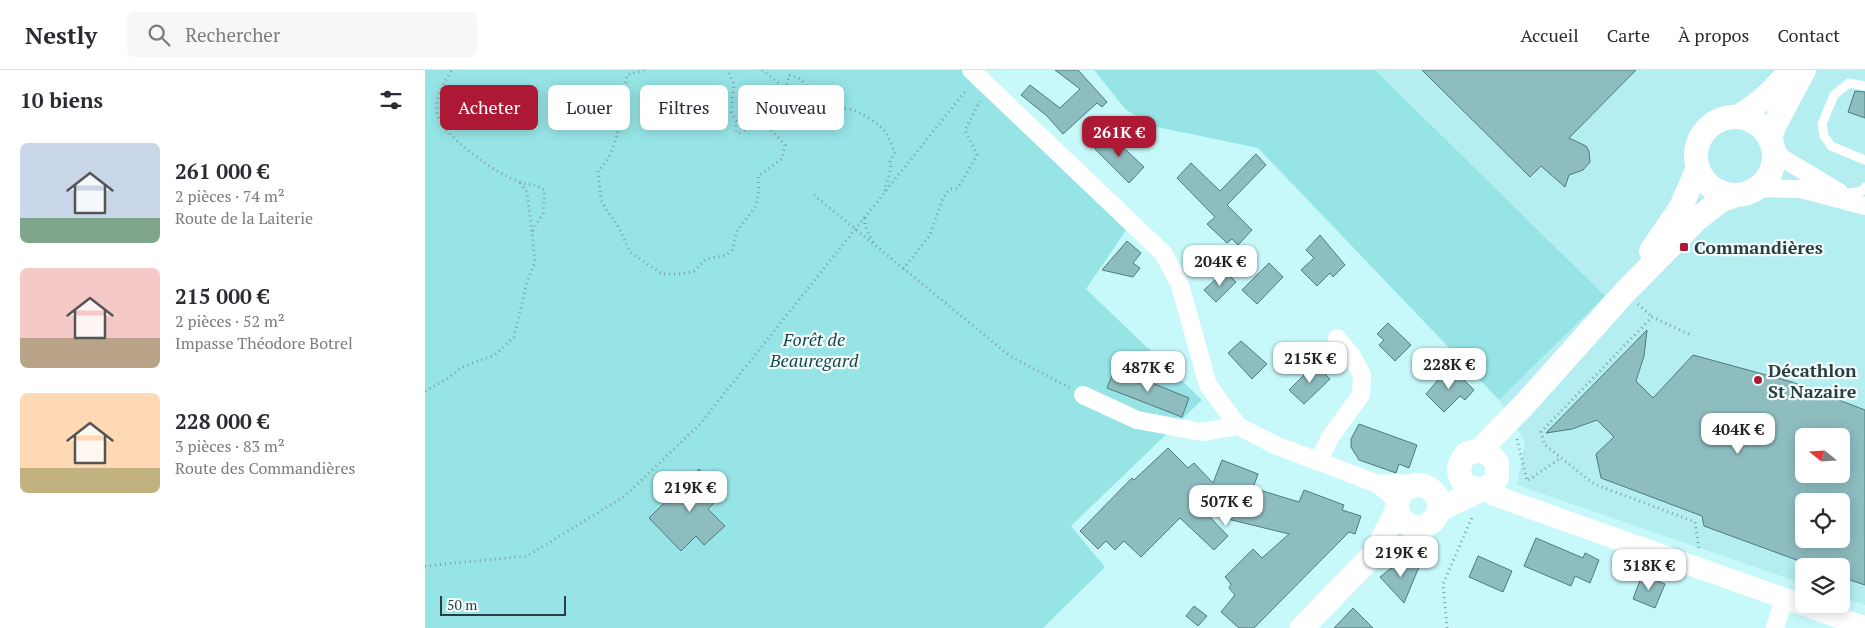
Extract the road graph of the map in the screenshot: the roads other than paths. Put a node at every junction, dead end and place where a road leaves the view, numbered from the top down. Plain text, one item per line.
1 (1791, 70) edge
2 (1804, 70) edge
3 (974, 76) edge
4 (1865, 86) edge
5 (1737, 117) junction
6 (1771, 144) junction
7 (1865, 160) edge
8 (1698, 168) junction
9 (1865, 187) edge
10 (1747, 191) junction
11 (1854, 201) edge
12 (1630, 296) junction
13 (1337, 338) dead end
14 (1083, 395) road end
15 (1238, 426) junction
16 (1319, 461) junction
17 (1459, 466) junction
18 (1488, 475) junction
19 (1407, 495) junction
20 (1439, 510) junction
21 (1420, 527) junction
22 (1376, 552) junction
23 (1784, 599) junction
24 (1301, 628) edge
25 (1775, 628) edge
26 (1865, 628) edge

1 - 5 main road
2 - 6 main road
3 - 15 street
4 - 7 lane
5 - 6 main road
5 - 8 main road
6 - 10 main road
6 - 11 street
8 - 10 main road
8 - 12 main road
9 - 11 lane
10 - 11 street
10 - 12 main road
12 - 18 main road
13 - 16 street
14 - 15 street
15 - 16 street
16 - 19 street
17 - 18 main road
17 - 18 main road
17 - 19 main road
18 - 20 main road
18 - 23 street
19 - 20 main road
19 - 21 main road
19 - 22 main road
20 - 21 main road
21 - 22 main road
22 - 24 main road
23 - 25 street
23 - 26 street

